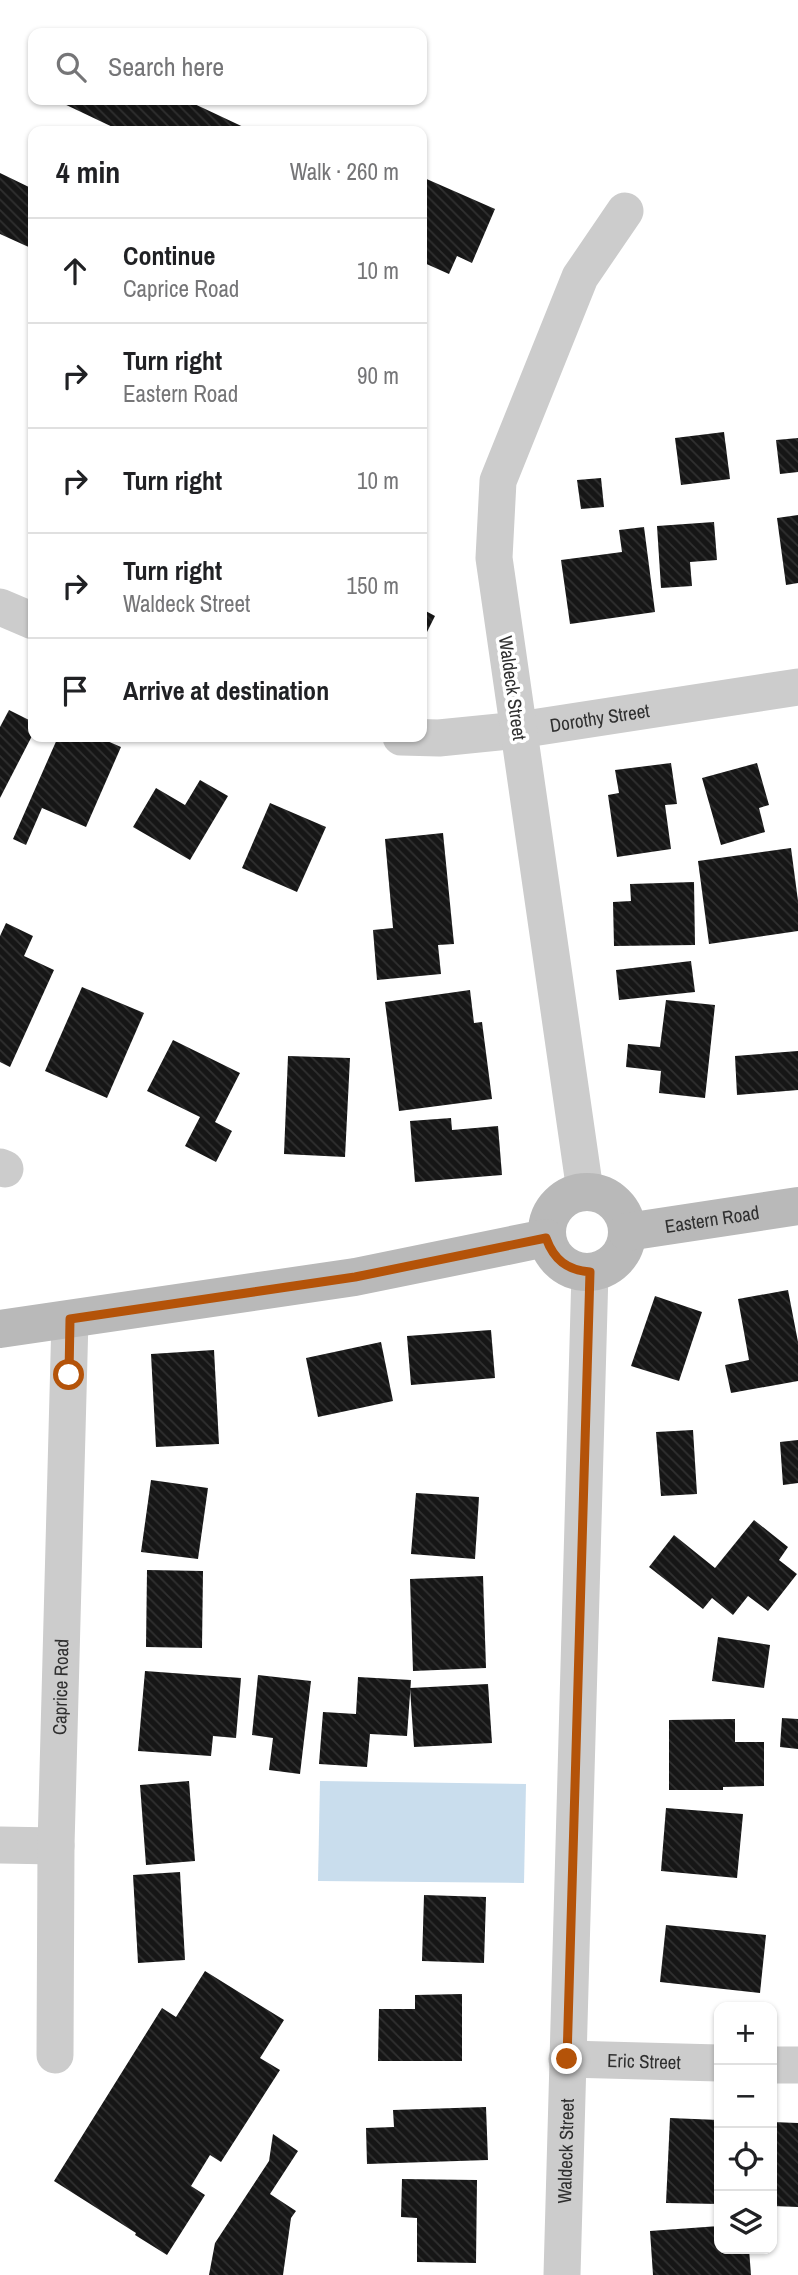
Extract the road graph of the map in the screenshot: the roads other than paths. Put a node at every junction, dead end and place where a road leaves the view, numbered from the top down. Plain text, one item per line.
1 (625, 211) dead end
2 (0, 607) edge
3 (28, 619) edge
4 (798, 687) edge
5 (519, 730) junction
6 (427, 738) edge
7 (585, 1191) junction
8 (798, 1206) edge
9 (627, 1231) junction
10 (546, 1238) junction
11 (590, 1272) junction
12 (70, 1319) junction
13 (0, 1329) edge
14 (0, 1844) edge
15 (56, 1846) junction
16 (55, 2055) dead end
17 (567, 2059) junction
18 (714, 2063) edge
19 (777, 2064) edge
20 (798, 2065) edge
21 (562, 2275) edge

1 - 5 street, Waldeck Street
2 - 3 street
4 - 5 street, Dorothy Street
5 - 6 street, Dorothy Street
5 - 7 street, Waldeck Street
7 - 9 street
7 - 10 street
8 - 9 street, Eastern Road
9 - 11 street
10 - 11 street
10 - 12 street
11 - 17 street, Waldeck Street
12 - 13 street
12 - 15 street, Caprice Road
14 - 15 street
15 - 16 street, Caprice Road
17 - 18 street, Eric Street
17 - 21 street, Waldeck Street
19 - 20 street

